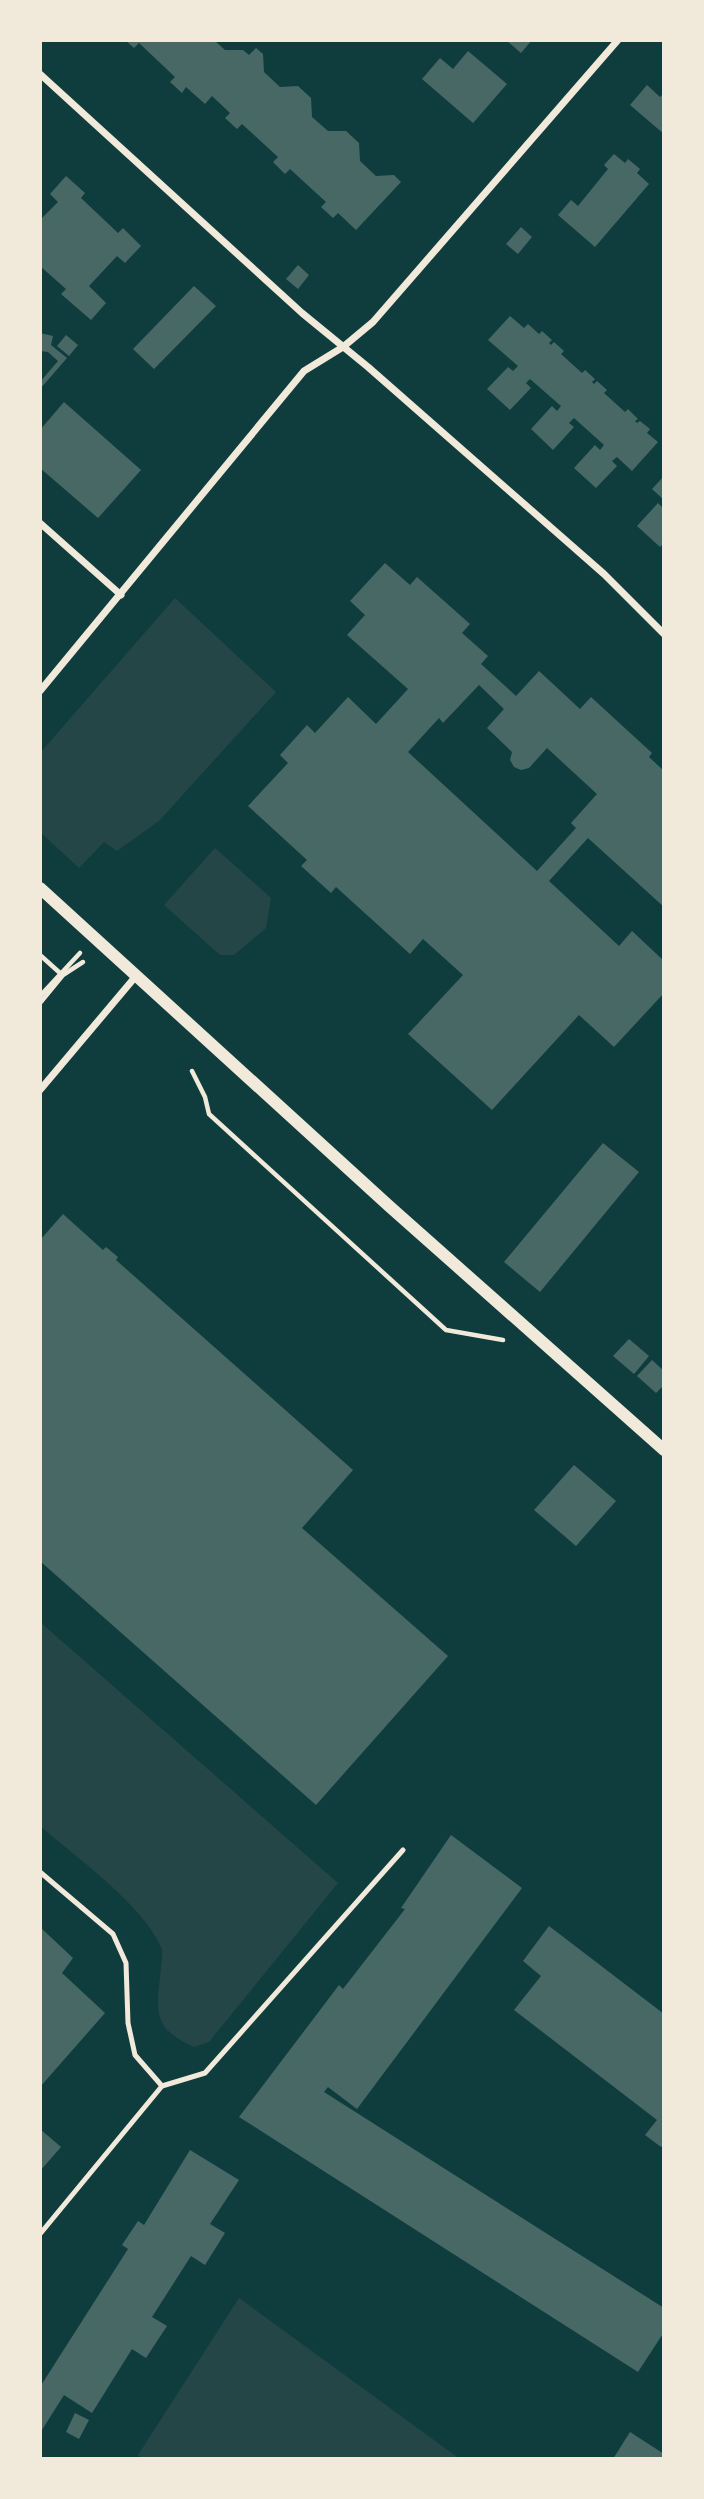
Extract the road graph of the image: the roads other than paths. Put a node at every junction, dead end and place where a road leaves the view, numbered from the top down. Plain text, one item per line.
1 (618, 40) edge
2 (40, 74) edge
3 (343, 347) junction
4 (40, 523) edge
5 (121, 595) junction
6 (664, 634) edge
7 (40, 691) edge
8 (40, 888) edge
9 (135, 976) junction
10 (40, 1090) edge
11 (664, 1450) edge
12 (403, 1850) dead end
13 (40, 1872) edge
14 (162, 2086) junction
15 (40, 2234) edge

1 - 3 street
2 - 3 street
3 - 5 street
3 - 6 street
4 - 5 street
5 - 7 street
8 - 9 street
9 - 10 street
9 - 11 street
12 - 14 lane
13 - 14 lane
14 - 15 lane

